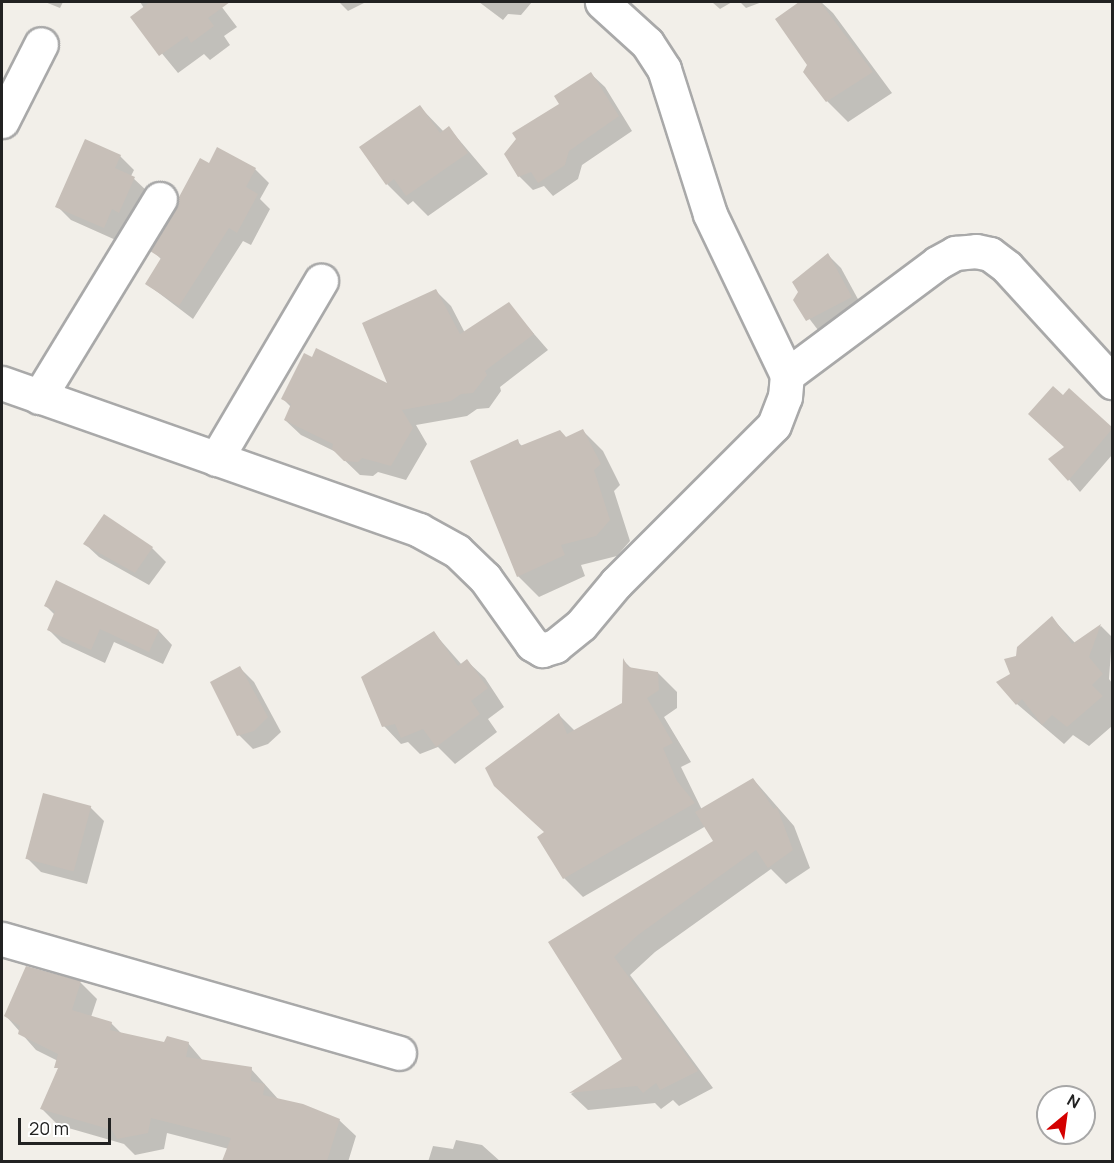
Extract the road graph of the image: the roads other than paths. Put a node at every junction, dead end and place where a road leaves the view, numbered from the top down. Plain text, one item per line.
1 (602, 2) edge
2 (41, 44) dead end
3 (2, 121) edge
4 (160, 199) dead end
5 (321, 281) dead end
6 (787, 375) junction
7 (1113, 382) edge
8 (2, 383) edge
9 (39, 397) junction
10 (216, 459) junction
11 (2, 939) edge
12 (399, 1053) dead end

1 - 6 street
2 - 3 street
4 - 9 street
5 - 10 street
6 - 7 street
6 - 10 street
8 - 9 street
9 - 10 street
11 - 12 street

